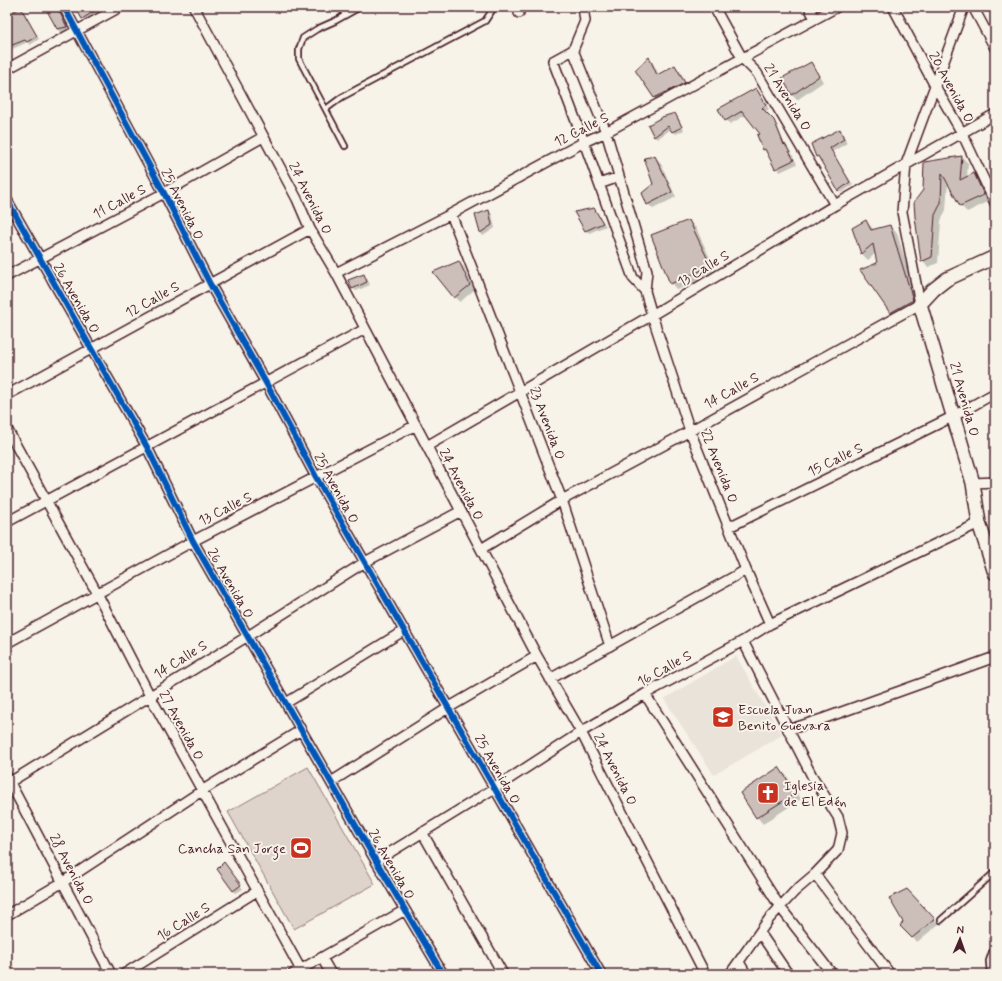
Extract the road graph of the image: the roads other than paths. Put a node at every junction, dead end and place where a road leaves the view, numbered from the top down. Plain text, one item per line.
1 (64, 7) edge
2 (120, 7) edge
3 (194, 7) edge
4 (341, 7) edge
5 (360, 7) edge
6 (492, 7) edge
7 (583, 7) edge
8 (714, 7) edge
9 (809, 7) edge
10 (837, 7) edge
11 (893, 7) edge
12 (964, 7) edge
13 (973, 7) edge
14 (345, 15) junction
15 (815, 19) junction
16 (76, 30) junction
17 (995, 48) edge
18 (573, 50) junction
19 (742, 58) junction
20 (7, 69) edge
21 (935, 86) junction
22 (326, 109) junction
23 (995, 114) edge
24 (606, 132) junction
25 (962, 133) junction
26 (264, 136) junction
27 (584, 142) junction
28 (345, 146) dead end
29 (906, 164) junction
30 (619, 177) junction
31 (599, 184) junction
32 (164, 193) junction
33 (7, 200) edge
34 (995, 203) edge
35 (835, 205) junction
36 (451, 214) junction
37 (310, 229) junction
38 (995, 257) edge
39 (40, 259) junction
40 (336, 273) junction
41 (7, 276) edge
42 (210, 284) junction
43 (645, 291) junction
44 (920, 304) junction
45 (652, 315) junction
46 (365, 329) junction
47 (92, 348) junction
48 (266, 383) junction
49 (520, 391) junction
50 (995, 393) edge
51 (7, 395) edge
52 (954, 416) junction
53 (416, 425) junction
54 (7, 429) edge
55 (690, 431) junction
56 (426, 446) junction
57 (147, 447) junction
58 (316, 477) junction
59 (995, 482) edge
60 (973, 483) junction
61 (562, 500) junction
62 (46, 501) junction
63 (461, 511) junction
64 (7, 522) edge
65 (979, 523) junction
66 (729, 527) junction
67 (193, 541) junction
68 (481, 549) junction
69 (365, 562) junction
70 (746, 570) junction
71 (995, 573) edge
72 (97, 593) junction
73 (770, 624) junction
74 (405, 630) junction
75 (248, 636) junction
76 (743, 641) junction
77 (7, 643) edge
78 (610, 646) junction
79 (537, 656) junction
80 (995, 657) edge
81 (550, 679) junction
82 (645, 694) junction
83 (150, 696) junction
84 (286, 703) junction
85 (448, 708) junction
86 (301, 730) junction
87 (788, 730) junction
88 (581, 732) junction
89 (8, 780) edge
90 (331, 782) junction
91 (495, 788) junction
92 (203, 790) junction
93 (422, 832) junction
94 (376, 861) junction
95 (995, 872) edge
96 (815, 874) junction
97 (63, 882) junction
98 (257, 891) junction
99 (780, 907) junction
100 (405, 910) junction
101 (7, 915) edge
102 (941, 920) dead end
103 (760, 933) junction
104 (995, 951) edge
105 (322, 958) junction
106 (739, 962) junction
107 (297, 972) edge
108 (112, 974) edge
109 (124, 974) edge
110 (331, 974) edge
111 (442, 974) edge
112 (503, 974) edge
113 (601, 974) edge
114 (705, 974) edge
115 (730, 974) edge
116 (746, 974) edge
117 (788, 974) edge
118 (832, 974) edge
119 (890, 974) edge
120 (990, 974) edge

1 - 16 street, 25 Avenida O
2 - 16 street
3 - 26 street, 24 Avenida O
4 - 14 lane
5 - 14 lane
6 - 22 lane
7 - 18 street
8 - 19 street, 21 Avenida O
9 - 15 street
10 - 15 street, 12 Calle S
11 - 21 street, 20 Avenida O
12 - 21 street
13 - 17 street
14 - 22 lane
15 - 19 street, 12 Calle S
16 - 20 street
16 - 32 street, 25 Avenida O
18 - 24 street
18 - 27 street
19 - 24 street, 12 Calle S
19 - 35 street, 21 Avenida O
21 - 25 street, 20 Avenida O
21 - 29 street
22 - 28 lane
23 - 25 street, 13 Calle S
24 - 27 street, 12 Calle S
24 - 30 street
25 - 29 street, 13 Calle S
25 - 34 street, 20 Avenida O
26 - 32 street, 11 Calle S
26 - 37 street, 24 Avenida O
27 - 31 street
27 - 36 street, 12 Calle S
29 - 35 street, 13 Calle S
29 - 44 street
30 - 31 street
30 - 43 street
31 - 43 street
32 - 39 street, 11 Calle S
32 - 42 street, 25 Avenida O
33 - 39 street, 26 Avenida O
35 - 45 street, 13 Calle S
36 - 40 street, 12 Calle S
36 - 49 street, 23 Avenida O
37 - 40 street, 24 Avenida O
37 - 42 street, 12 Calle S
38 - 44 street, 14 Calle S
39 - 41 street, 11 Calle S
39 - 47 street, 26 Avenida O
40 - 46 street, 24 Avenida O
42 - 47 street, 12 Calle S
42 - 48 street, 25 Avenida O
43 - 45 street, 22 Avenida O
44 - 52 street, 21 Avenida O
44 - 55 street, 14 Calle S
45 - 49 street, 13 Calle S
45 - 55 street, 22 Avenida O
46 - 48 street
46 - 53 street, 24 Avenida O
47 - 51 street, 12 Calle S
47 - 57 street, 26 Avenida O
48 - 57 street
48 - 58 street, 25 Avenida O
49 - 56 street, 13 Calle S
49 - 61 street, 23 Avenida O
50 - 52 street, 15 Calle S
52 - 60 street, 21 Avenida O
52 - 66 street, 15 Calle S
53 - 56 street, 24 Avenida O
53 - 58 street, 13 Calle S
54 - 62 street, 27 Avenida O
55 - 61 street, 14 Calle S
55 - 66 street, 22 Avenida O
56 - 63 street, 24 Avenida O
57 - 62 street
57 - 67 street, 26 Avenida O
58 - 67 street, 13 Calle S
58 - 69 street, 25 Avenida O
59 - 60 street
60 - 65 street, 21 Avenida O
61 - 68 street, 14 Calle S
61 - 78 street, 23 Avenida O
62 - 64 street
62 - 72 street, 27 Avenida O
63 - 68 street, 24 Avenida O
63 - 69 street, 14 Calle S
65 - 71 street, 21 Avenida O
65 - 73 street, 16 Calle S
66 - 70 street, 22 Avenida O
67 - 72 street, 13 Calle S
67 - 75 street, 26 Avenida O
68 - 79 street, 24 Avenida O
69 - 74 street, 25 Avenida O
69 - 75 street, 14 Calle S
70 - 73 street, 22 Avenida O
70 - 78 street
72 - 77 street, 13 Calle S
72 - 83 street, 27 Avenida O
73 - 76 street, 16 Calle S
74 - 84 street
74 - 85 street, 25 Avenida O
75 - 83 street, 14 Calle S
75 - 84 street, 26 Avenida O
76 - 82 street, 16 Calle S
76 - 87 street
78 - 81 street
79 - 81 street, 24 Avenida O
79 - 85 street
80 - 87 street
81 - 88 street, 24 Avenida O
82 - 88 street, 16 Calle S
82 - 99 street
83 - 89 street, 14 Calle S
83 - 92 street, 27 Avenida O
84 - 86 street, 26 Avenida O
85 - 90 street
85 - 91 street, 25 Avenida O
86 - 90 street, 26 Avenida O
86 - 92 street
87 - 96 street
88 - 91 street, 16 Calle S
88 - 114 street, 24 Avenida O
89 - 97 street, 28 Avenida O
90 - 94 street, 26 Avenida O
91 - 93 street, 16 Calle S
91 - 113 street, 25 Avenida O
92 - 97 street
92 - 98 street, 27 Avenida O
93 - 94 street, 16 Calle S
93 - 112 street
94 - 100 street, 26 Avenida O
95 - 102 lane
96 - 99 street
96 - 119 street
97 - 101 street
97 - 108 street, 28 Avenida O
98 - 107 street, 27 Avenida O
98 - 109 street, 16 Calle S
99 - 103 street
99 - 118 street
100 - 105 street
100 - 111 street, 26 Avenida O
103 - 106 street
103 - 117 street
104 - 120 lane
105 - 107 street
105 - 110 street
106 - 115 street
106 - 116 street

